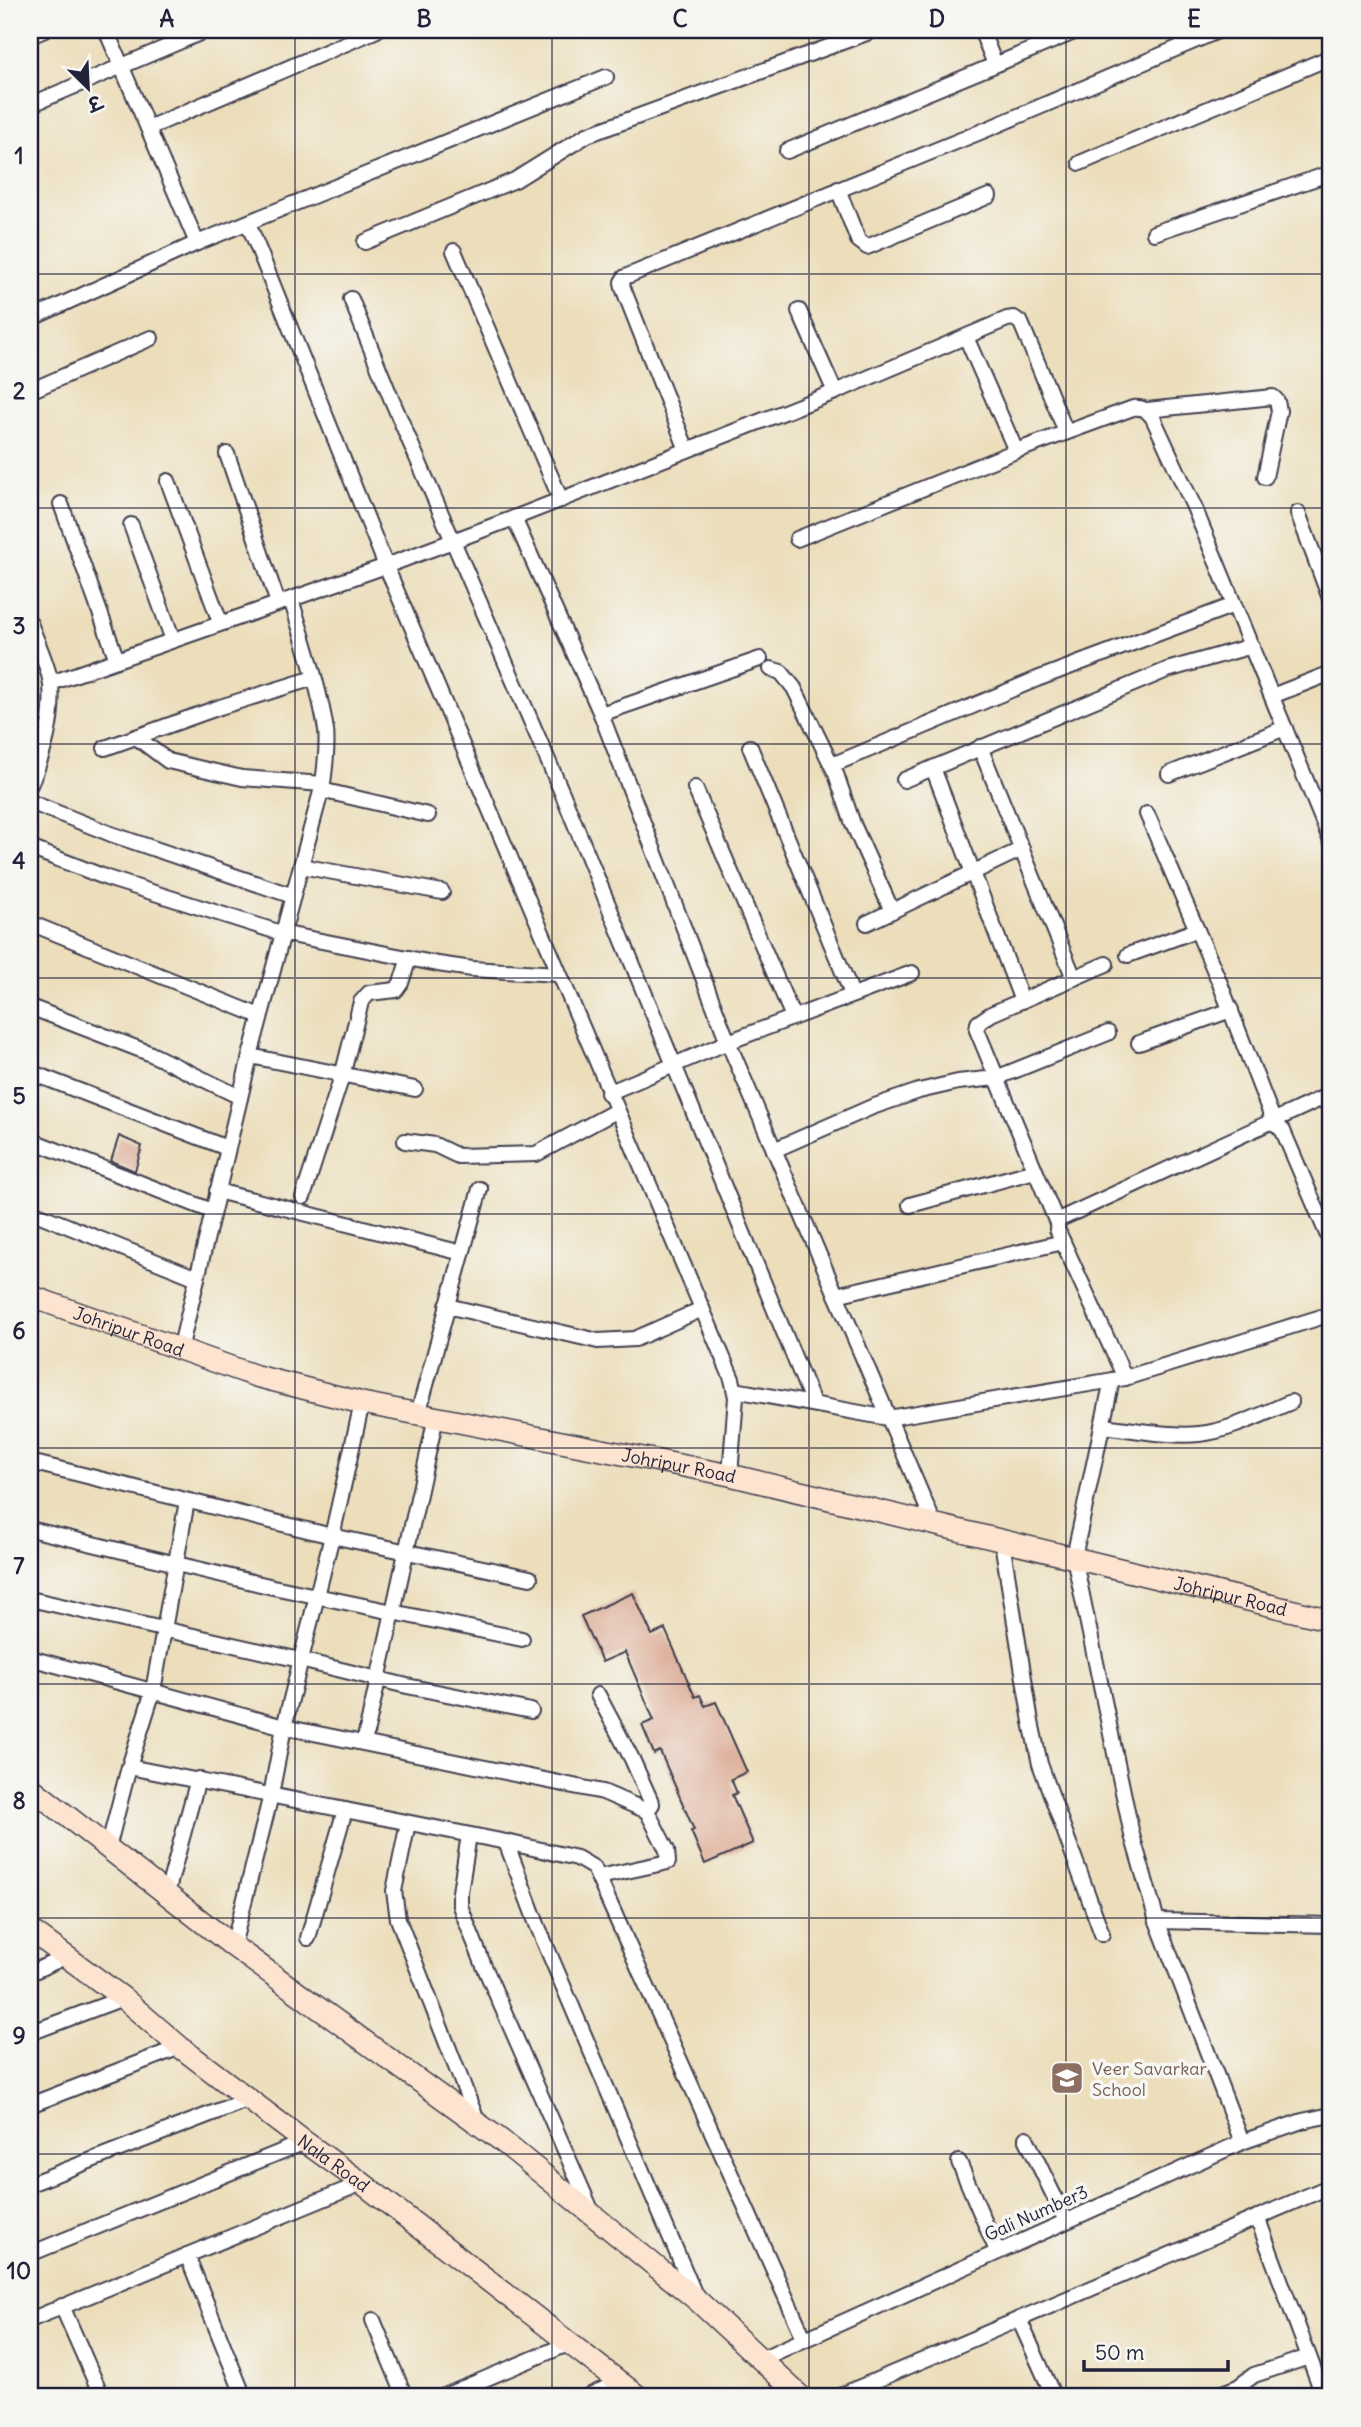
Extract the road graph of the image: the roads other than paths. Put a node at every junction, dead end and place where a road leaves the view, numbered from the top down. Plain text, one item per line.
1 (45, 30) edge
2 (106, 30) edge
3 (207, 30) edge
4 (377, 30) edge
5 (875, 30) edge
6 (981, 30) edge
7 (1079, 30) edge
8 (1220, 30) edge
9 (30, 36) edge
10 (1331, 57) edge
11 (995, 64) junction
12 (122, 66) junction
13 (606, 76) dead end
14 (30, 105) edge
15 (148, 128) junction
16 (787, 151) dead end
17 (1080, 163) dead end
18 (1331, 173) edge
19 (838, 189) junction
20 (989, 196) dead end
21 (248, 223) junction
22 (1154, 233) dead end
23 (365, 242) dead end
24 (197, 243) junction
25 (454, 251) dead end
26 (351, 299) dead end
27 (799, 311) dead end
28 (30, 319) edge
29 (967, 337) junction
30 (151, 338) dead end
31 (30, 391) edge
32 (835, 392) junction
33 (1147, 410) junction
34 (1066, 432) junction
35 (687, 450) junction
36 (1016, 451) junction
37 (227, 454) dead end
38 (1265, 478) dead end
39 (168, 481) dead end
40 (561, 500) junction
41 (61, 504) dead end
42 (1298, 513) dead end
43 (514, 518) junction
44 (131, 525) dead end
45 (454, 540) junction
46 (797, 540) dead end
47 (386, 566) junction
48 (1327, 579) edge
49 (284, 601) junction
50 (1331, 601) edge
51 (1234, 606) junction
52 (30, 622) edge
53 (220, 622) junction
54 (173, 640) junction
55 (1252, 646) junction
56 (35, 657) edge
57 (117, 660) junction
58 (1331, 673) edge
59 (314, 678) junction
60 (51, 683) junction
61 (1272, 696) junction
62 (601, 714) junction
63 (1285, 728) junction
64 (136, 737) junction
65 (750, 747) dead end
66 (979, 747) junction
67 (105, 748) dead end
68 (832, 765) junction
69 (933, 768) junction
70 (1169, 774) dead end
71 (904, 780) dead end
72 (30, 785) edge
73 (322, 787) junction
74 (695, 788) dead end
75 (30, 802) edge
76 (1147, 814) dead end
77 (428, 815) dead end
78 (1331, 841) edge
79 (30, 848) edge
80 (1021, 849) junction
81 (301, 866) junction
82 (974, 872) junction
83 (442, 892) dead end
84 (293, 896) junction
85 (892, 911) junction
86 (30, 923) edge
87 (867, 923) dead end
88 (1197, 930) junction
89 (281, 933) junction
90 (1128, 955) dead end
91 (409, 958) junction
92 (1105, 964) dead end
93 (912, 973) dead end
94 (558, 974) junction
95 (1074, 978) junction
96 (852, 994) junction
97 (1022, 1000) junction
98 (30, 1007) edge
99 (1231, 1010) junction
100 (260, 1016) junction
101 (793, 1017) junction
102 (1108, 1033) dead end
103 (729, 1042) junction
104 (1139, 1043) dead end
105 (250, 1056) junction
106 (673, 1065) junction
107 (30, 1072) edge
108 (342, 1076) junction
109 (996, 1078) junction
110 (415, 1089) dead end
111 (608, 1093) junction
112 (1331, 1094) edge
113 (240, 1097) junction
114 (616, 1111) junction
115 (1274, 1122) junction
116 (30, 1140) edge
117 (405, 1142) dead end
118 (227, 1148) junction
119 (775, 1150) junction
120 (1035, 1171) junction
121 (480, 1189) dead end
122 (217, 1191) junction
123 (303, 1197) dead end
124 (910, 1205) dead end
125 (30, 1211) edge
126 (212, 1211) junction
127 (1057, 1223) junction
128 (1063, 1242) junction
129 (1331, 1243) edge
130 (462, 1253) junction
131 (197, 1278) junction
132 (836, 1295) junction
133 (30, 1296) edge
134 (447, 1306) junction
135 (702, 1310) junction
136 (1331, 1314) edge
137 (180, 1350) junction
138 (1118, 1379) junction
139 (735, 1390) junction
140 (1291, 1402) dead end
141 (362, 1403) junction
142 (813, 1403) junction
143 (427, 1415) junction
144 (888, 1418) junction
145 (1102, 1426) junction
146 (30, 1462) edge
147 (730, 1475) junction
148 (187, 1501) junction
149 (935, 1526) junction
150 (30, 1528) edge
151 (332, 1536) junction
152 (1002, 1542) junction
153 (405, 1552) junction
154 (1074, 1557) junction
155 (175, 1563) junction
156 (530, 1578) dead end
157 (316, 1597) junction
158 (30, 1599) edge
159 (394, 1613) junction
160 (1331, 1620) edge
161 (164, 1629) junction
162 (522, 1639) dead end
163 (30, 1658) edge
164 (300, 1660) junction
165 (378, 1679) junction
166 (153, 1691) junction
167 (598, 1695) dead end
168 (531, 1711) dead end
169 (284, 1727) junction
170 (364, 1743) junction
171 (129, 1767) junction
172 (198, 1779) junction
173 (30, 1787) edge
174 (271, 1795) junction
175 (345, 1810) junction
176 (647, 1811) junction
177 (408, 1823) junction
178 (469, 1835) junction
179 (506, 1842) junction
180 (108, 1848) junction
181 (599, 1877) junction
182 (167, 1893) junction
183 (1157, 1921) junction
184 (1331, 1925) edge
185 (30, 1930) edge
186 (1102, 1934) dead end
187 (308, 1938) dead end
188 (233, 1946) junction
189 (65, 1957) junction
190 (30, 1973) edge
191 (123, 1998) junction
192 (30, 2033) edge
193 (180, 2047) junction
194 (249, 2099) junction
195 (30, 2105) edge
196 (1331, 2115) edge
197 (478, 2124) junction
198 (1026, 2138) dead end
199 (305, 2142) junction
200 (1242, 2142) junction
201 (959, 2162) dead end
202 (362, 2183) junction
203 (30, 2184) edge
204 (1331, 2186) edge
205 (592, 2213) junction
206 (1257, 2217) junction
207 (1066, 2221) junction
208 (997, 2251) junction
209 (30, 2254) edge
210 (187, 2255) junction
211 (697, 2300) junction
212 (62, 2306) junction
213 (30, 2319) edge
214 (1019, 2319) junction
215 (373, 2320) dead end
216 (804, 2338) junction
217 (569, 2343) junction
218 (1309, 2357) junction
219 (761, 2359) junction
220 (620, 2382) junction
221 (1240, 2392) edge
222 (102, 2397) edge
223 (244, 2397) edge
224 (405, 2397) edge
225 (442, 2397) edge
226 (586, 2397) edge
227 (639, 2397) edge
228 (801, 2397) edge
229 (837, 2397) edge
230 (1054, 2397) edge
231 (1212, 2397) edge
232 (1324, 2397) edge

1 - 9 street
2 - 12 street
3 - 12 street
4 - 15 street
5 - 23 street
6 - 11 street
7 - 11 street
8 - 19 street
10 - 17 street
11 - 16 street
12 - 14 street
12 - 15 street
13 - 21 street
15 - 24 street
18 - 22 street
19 - 20 street
19 - 35 street
21 - 24 street
21 - 47 street
24 - 28 street
25 - 40 street
26 - 45 street
27 - 32 street
29 - 32 street
29 - 34 street
29 - 36 street
30 - 31 street
32 - 35 street
33 - 34 street
33 - 38 street
33 - 51 street
34 - 36 street
35 - 40 street
36 - 46 street
37 - 49 street
39 - 53 street
40 - 43 street
41 - 57 street
42 - 48 street
43 - 45 street
43 - 62 street
44 - 54 street
45 - 47 street
45 - 106 street
47 - 49 street
47 - 94 street
48 - 50 street
49 - 53 street
49 - 59 street
51 - 55 street
51 - 68 street
52 - 56 street
53 - 54 street
54 - 57 street
55 - 61 street
55 - 66 street
56 - 60 street
57 - 60 street
58 - 61 street
59 - 64 street
59 - 73 street
60 - 72 street
61 - 63 street
62 - 68 street
62 - 103 street
63 - 70 street
63 - 78 street
64 - 67 street
64 - 73 street
65 - 96 street
66 - 69 street
66 - 80 street
68 - 85 street
69 - 71 street
69 - 82 street
73 - 77 street
73 - 81 street
74 - 101 street
75 - 84 street
76 - 88 street
79 - 89 street
80 - 82 street
80 - 95 street
81 - 83 street
81 - 84 street
82 - 85 street
82 - 97 street
84 - 89 street
85 - 87 street
86 - 100 street
88 - 90 street
88 - 99 street
89 - 91 street
89 - 100 street
91 - 94 street
91 - 108 street
92 - 95 street
93 - 96 street
94 - 111 street
95 - 97 street
96 - 101 street
97 - 109 street
98 - 113 street
99 - 104 street
99 - 115 street
100 - 105 street
101 - 103 street
102 - 109 street
103 - 106 street
103 - 119 street
105 - 108 street
105 - 113 street
106 - 111 street
106 - 142 street
107 - 118 street
108 - 110 street
108 - 123 street
109 - 119 street
109 - 120 street
111 - 114 street
112 - 115 street
113 - 118 street
114 - 117 street
114 - 135 street
115 - 127 street
115 - 129 street
116 - 126 street
118 - 122 street
119 - 132 street
120 - 124 street
120 - 127 street
121 - 130 street
122 - 126 street
122 - 130 street
125 - 131 street
126 - 131 street
127 - 128 street
128 - 132 street
128 - 138 street
130 - 134 street
131 - 137 street
132 - 144 street
133 - 137 street, Johripur Road
134 - 135 street
134 - 143 street
135 - 139 street
136 - 138 street
137 - 141 street, Johripur Road
138 - 144 street
138 - 145 street
139 - 142 street
139 - 147 street
140 - 145 street
141 - 143 street, Johripur Road
141 - 151 street
142 - 144 street
143 - 147 street, Johripur Road
143 - 153 street
144 - 149 street
145 - 154 street
146 - 148 street
147 - 149 street, Johripur Road
148 - 151 street
148 - 155 street
149 - 152 street, Johripur Road
150 - 155 street
151 - 153 street
151 - 157 street
152 - 154 street, Johripur Road
152 - 186 street
153 - 156 street
153 - 159 street
154 - 160 street, Johripur Road
154 - 183 street
155 - 157 street
155 - 161 street
157 - 159 street
157 - 164 street
158 - 161 street
159 - 162 street
159 - 165 street
161 - 164 street
161 - 166 street
163 - 166 street
164 - 165 street
164 - 169 street
165 - 168 street
165 - 170 street
166 - 169 street
166 - 171 street
167 - 176 street
169 - 170 street
169 - 174 street
170 - 176 street
171 - 172 street
171 - 180 street
172 - 174 street
172 - 182 street
173 - 180 street
174 - 175 street
174 - 188 street
175 - 177 street
175 - 187 street
176 - 181 street
177 - 178 street
177 - 197 street
178 - 179 street
178 - 205 street
179 - 181 street
179 - 211 street
180 - 182 street
181 - 216 street
182 - 188 street
183 - 184 street
183 - 200 street
185 - 189 street, Nala Road
188 - 197 street
189 - 190 street
189 - 191 street, Nala Road
191 - 192 street
191 - 193 street, Nala Road
193 - 194 street, Nala Road
193 - 195 street
194 - 199 street, Nala Road
194 - 203 street
196 - 200 street, Gali Number3
197 - 205 street
198 - 207 street
199 - 202 street, Nala Road
199 - 209 street
200 - 207 street, Gali Number3
201 - 208 street
202 - 210 street
202 - 217 street, Nala Road
204 - 206 street
205 - 211 street
206 - 214 street
206 - 218 street
207 - 208 street, Gali Number3
208 - 216 street, Gali Number3
210 - 212 street
210 - 223 street
211 - 219 street
212 - 213 street
212 - 222 street
214 - 229 street
214 - 230 street
215 - 224 street
216 - 219 street, Gali Number3
217 - 220 street, Nala Road
217 - 225 street
218 - 221 street
218 - 232 street
219 - 228 street
220 - 226 street
220 - 227 street, Nala Road
221 - 231 street

